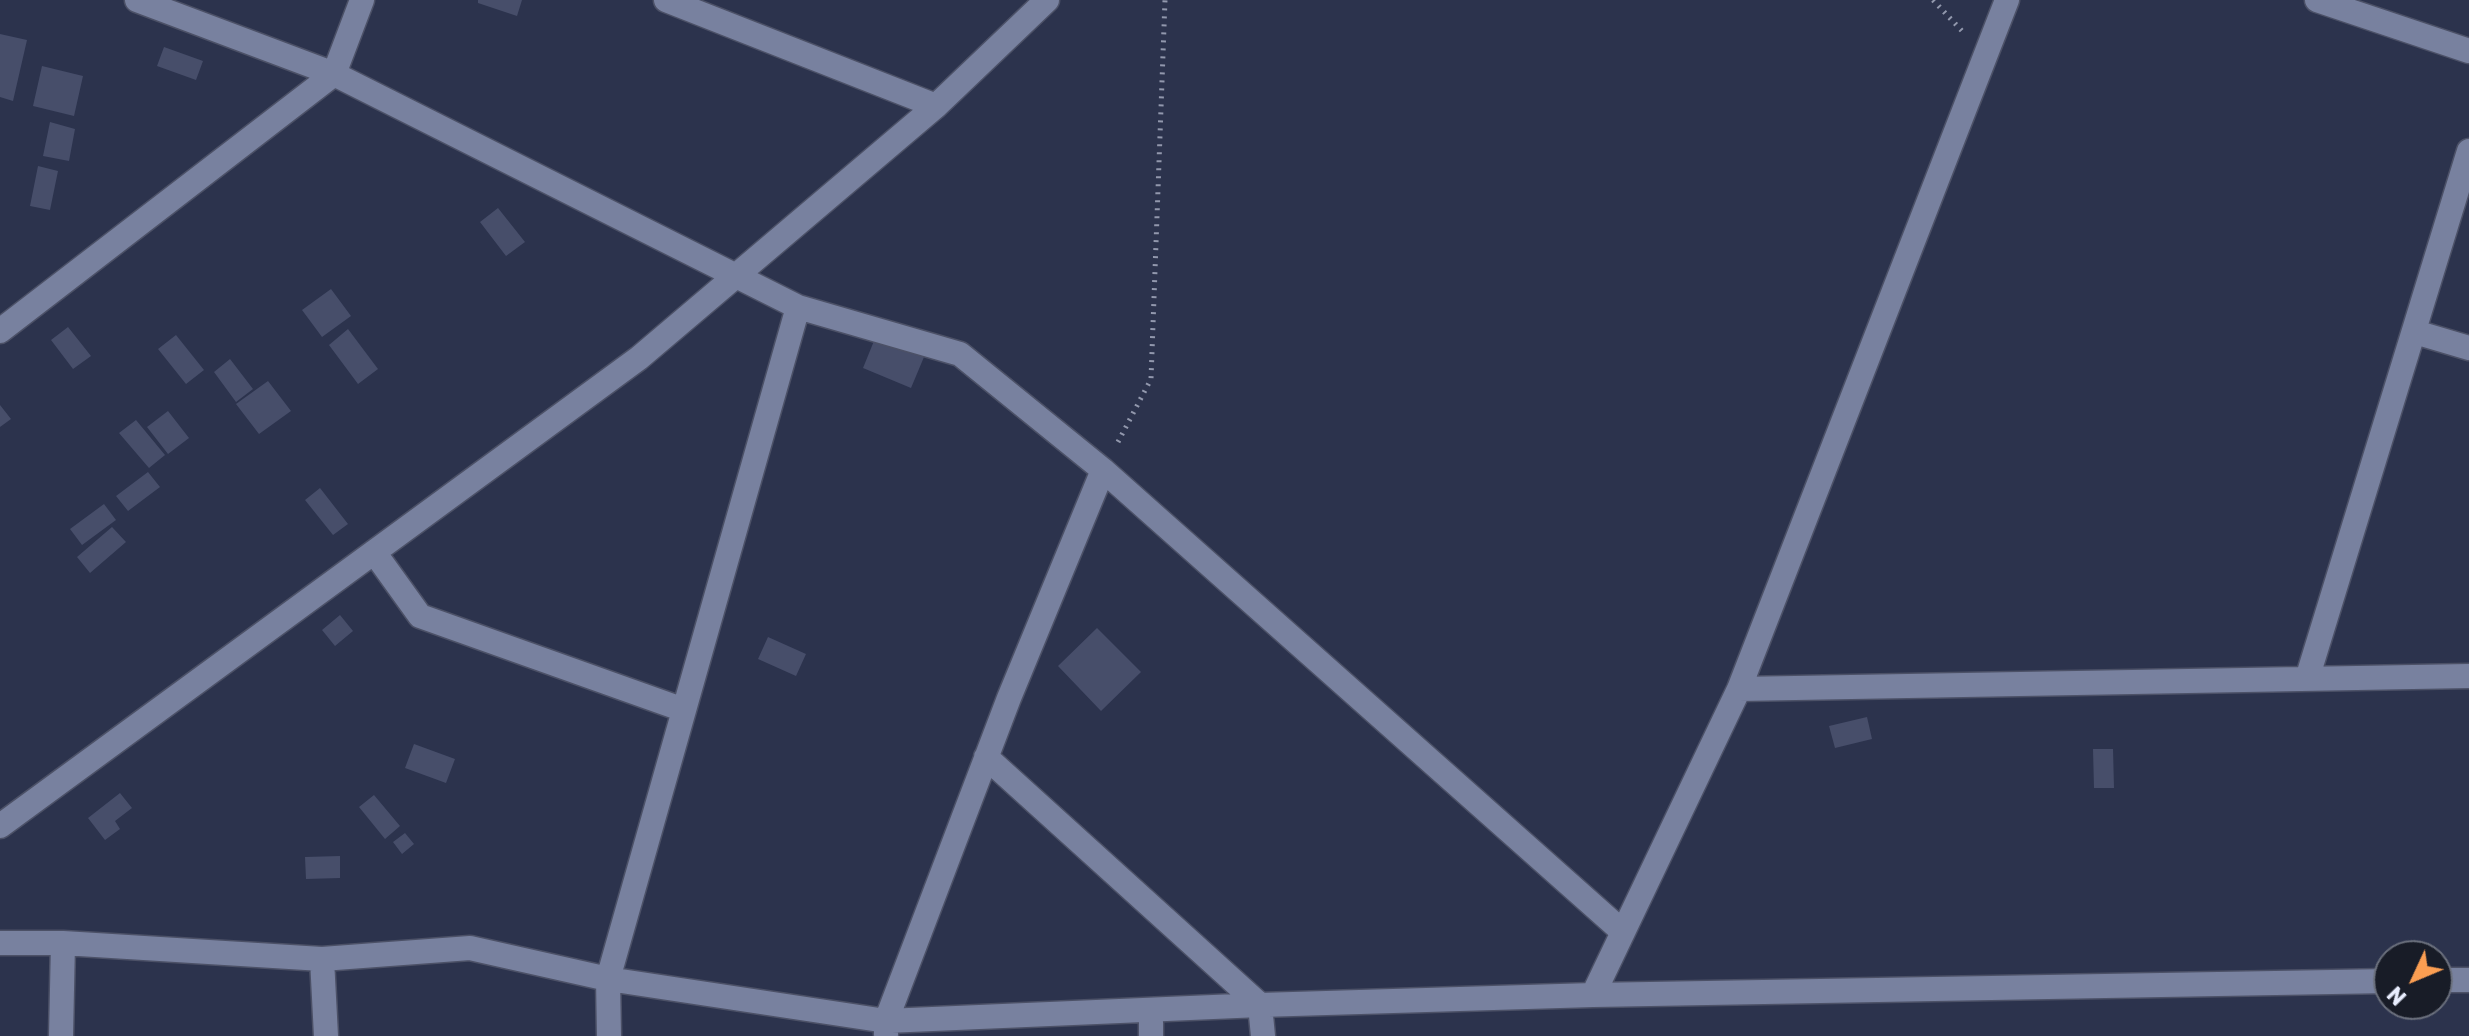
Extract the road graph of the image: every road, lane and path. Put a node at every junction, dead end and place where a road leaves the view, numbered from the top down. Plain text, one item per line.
1 (137, 0) edge
2 (362, 0) edge
3 (666, 0) edge
4 (1047, 0) edge
5 (1165, 0) edge
6 (1933, 0) edge
7 (2007, 0) edge
8 (2317, 0) edge
9 (2469, 51) edge
10 (1985, 56) junction
11 (334, 74) junction
12 (936, 106) junction
13 (2469, 151) edge
14 (736, 276) junction
15 (798, 307) junction
16 (0, 331) edge
17 (2415, 332) junction
18 (2469, 348) edge
19 (1103, 470) junction
20 (374, 552) junction
21 (2469, 676) edge
22 (2307, 679) junction
23 (1739, 689) junction
24 (684, 710) junction
25 (986, 757) junction
26 (0, 826) edge
27 (1623, 932) junction
28 (0, 943) edge
29 (63, 943) junction
30 (322, 959) junction
31 (608, 979) junction
32 (2373, 981) edge
33 (1593, 995) junction
34 (1260, 1005) junction
35 (1151, 1010) junction
36 (886, 1029) edge
37 (61, 1036) edge
38 (326, 1036) edge
39 (609, 1036) edge
40 (1151, 1036) edge
41 (1263, 1036) edge

1 - 11 street
2 - 11 street
3 - 12 street
4 - 12 street
5 - 19 path
6 - 10 path
7 - 10 street
8 - 9 street
10 - 23 street
11 - 14 street
11 - 16 street
12 - 14 street
13 - 17 street
14 - 15 street
14 - 20 street
15 - 19 street
15 - 24 street
17 - 18 street
17 - 22 street
19 - 25 street
19 - 27 street
20 - 24 street
20 - 26 street
21 - 22 street
22 - 23 street
23 - 27 street
24 - 31 street
25 - 34 street
25 - 36 street
27 - 33 street
28 - 29 street
29 - 30 street
29 - 37 street
30 - 31 street
30 - 38 street
31 - 36 street
31 - 39 street
32 - 33 street
33 - 34 street
34 - 35 street
34 - 41 street
35 - 36 street
35 - 40 street

